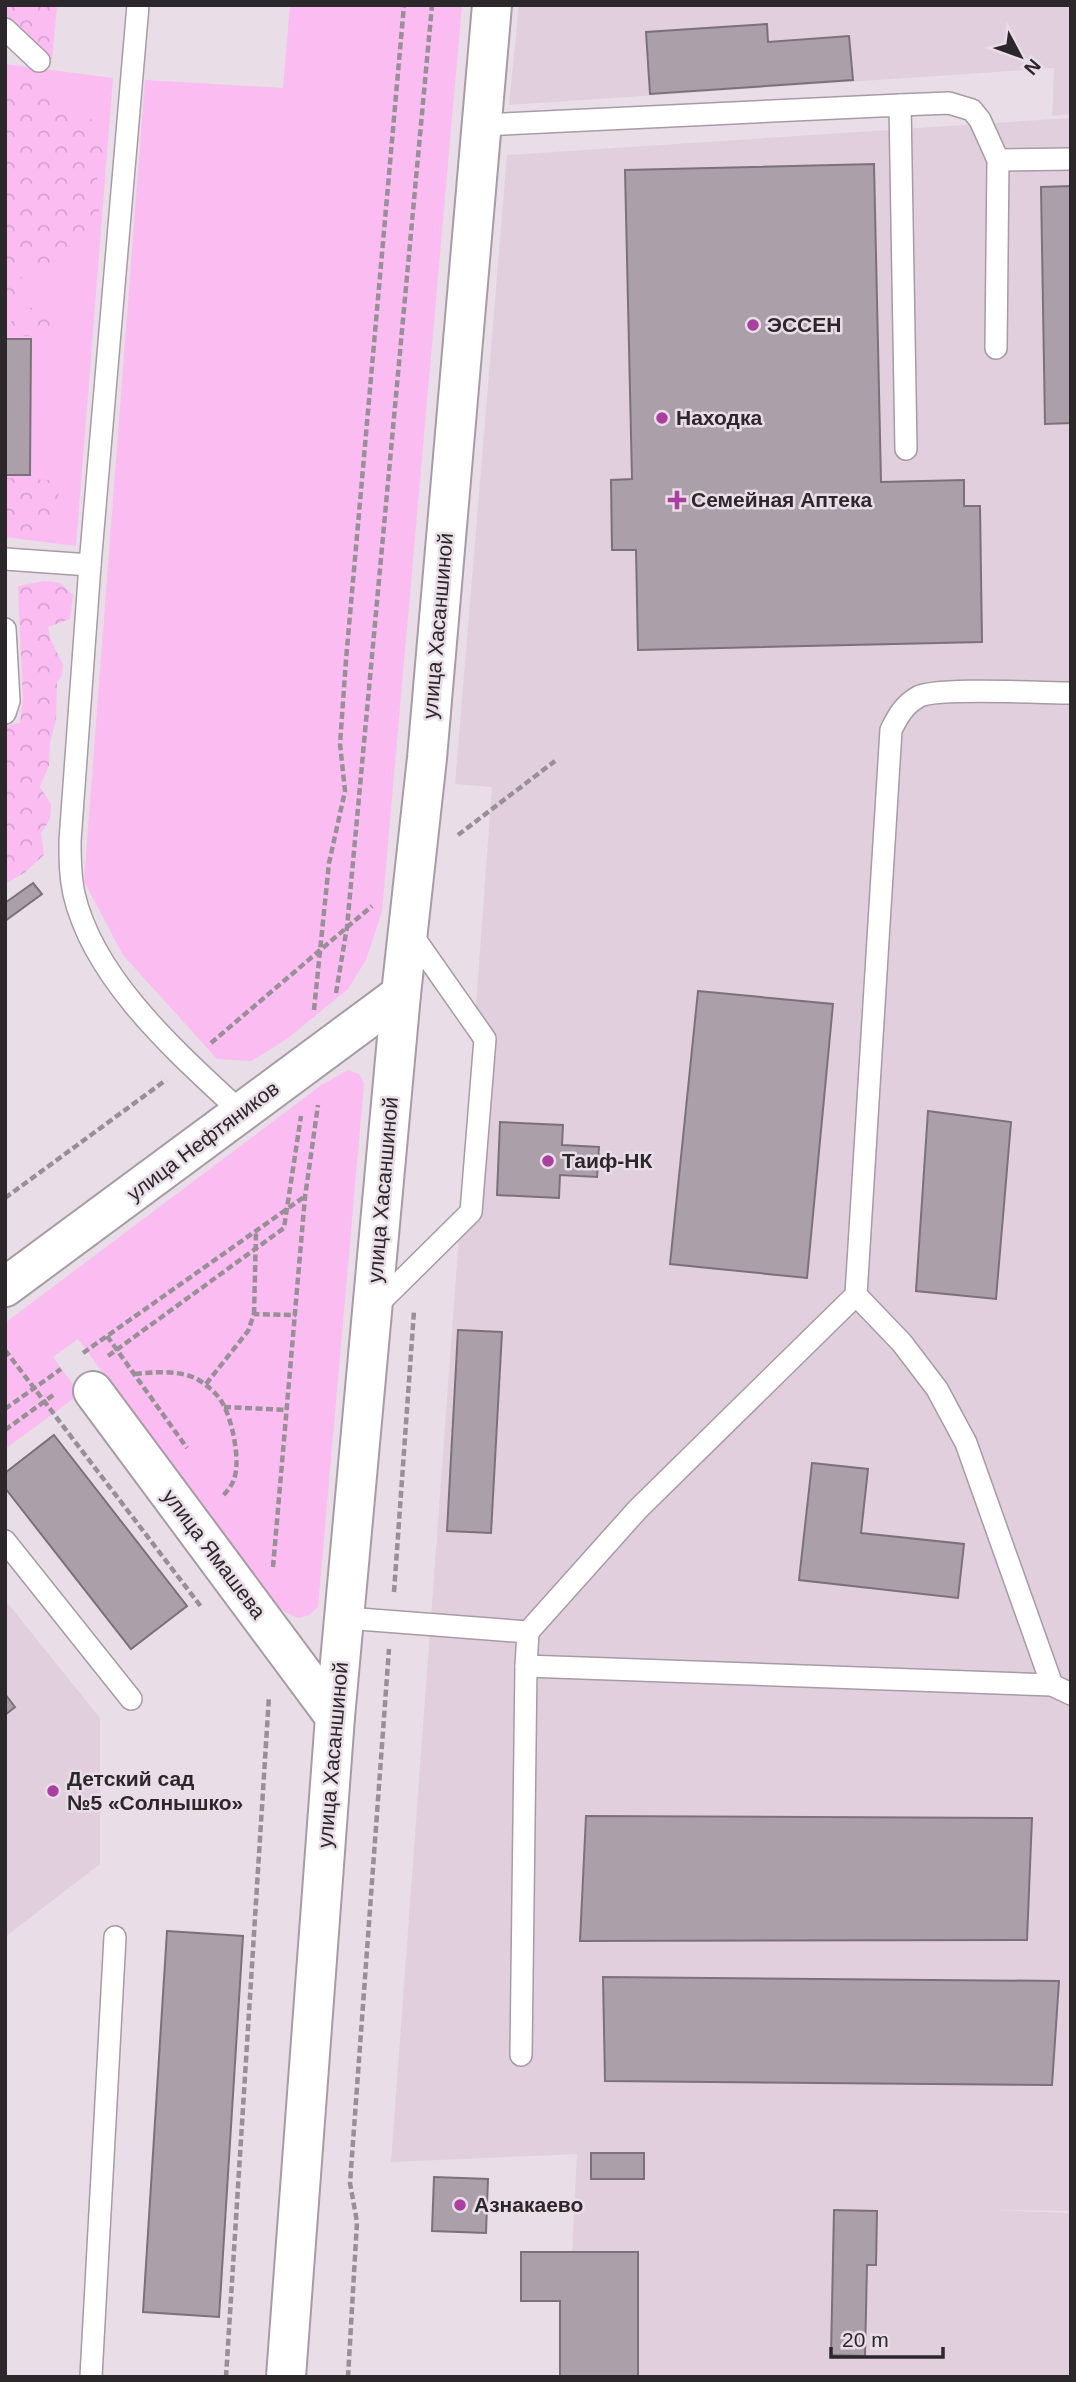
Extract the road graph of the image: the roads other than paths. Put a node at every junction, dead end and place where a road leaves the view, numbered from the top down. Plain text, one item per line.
1 (138, 5) edge
2 (492, 5) edge
3 (5, 29) edge
4 (40, 61) dead end
5 (900, 105) junction
6 (482, 125) junction
7 (1071, 159) edge
8 (998, 160) junction
9 (996, 348) dead end
10 (906, 449) dead end
11 (5, 559) edge
12 (90, 565) junction
13 (5, 629) edge
14 (1071, 693) edge
15 (5, 713) edge
16 (409, 930) junction
17 (401, 994) junction
18 (242, 1113) junction
19 (6, 1286) edge
20 (856, 1295) junction
21 (372, 1311) junction
22 (85, 1373) road end
23 (5, 1541) edge
24 (346, 1618) junction
25 (528, 1632) junction
26 (526, 1666) junction
27 (1061, 1690) edge
28 (131, 1699) dead end
29 (335, 1717) junction
30 (115, 1937) dead end
31 (521, 2055) dead end
32 (91, 2377) edge
33 (286, 2377) edge

1 - 12 lane
2 - 6 street, улица Хасаншиной
3 - 4 lane
5 - 6 lane
5 - 8 lane
5 - 10 lane
6 - 16 street, улица Хасаншиной
7 - 8 lane
8 - 9 lane
11 - 12 lane
12 - 18 lane
13 - 15 lane
14 - 20 lane
16 - 17 street, улица Хасаншиной
16 - 21 lane
17 - 18 street, улица Нефтяников
17 - 21 street, улица Хасаншиной
18 - 19 street, улица Нефтяников
20 - 25 lane
20 - 27 lane
21 - 24 street, улица Хасаншиной
22 - 29 street, улица Ямашева
23 - 28 lane
24 - 25 lane
24 - 29 street, улица Хасаншиной
25 - 26 lane
26 - 27 lane
26 - 31 lane
29 - 33 street, улица Хасаншиной
30 - 32 lane

